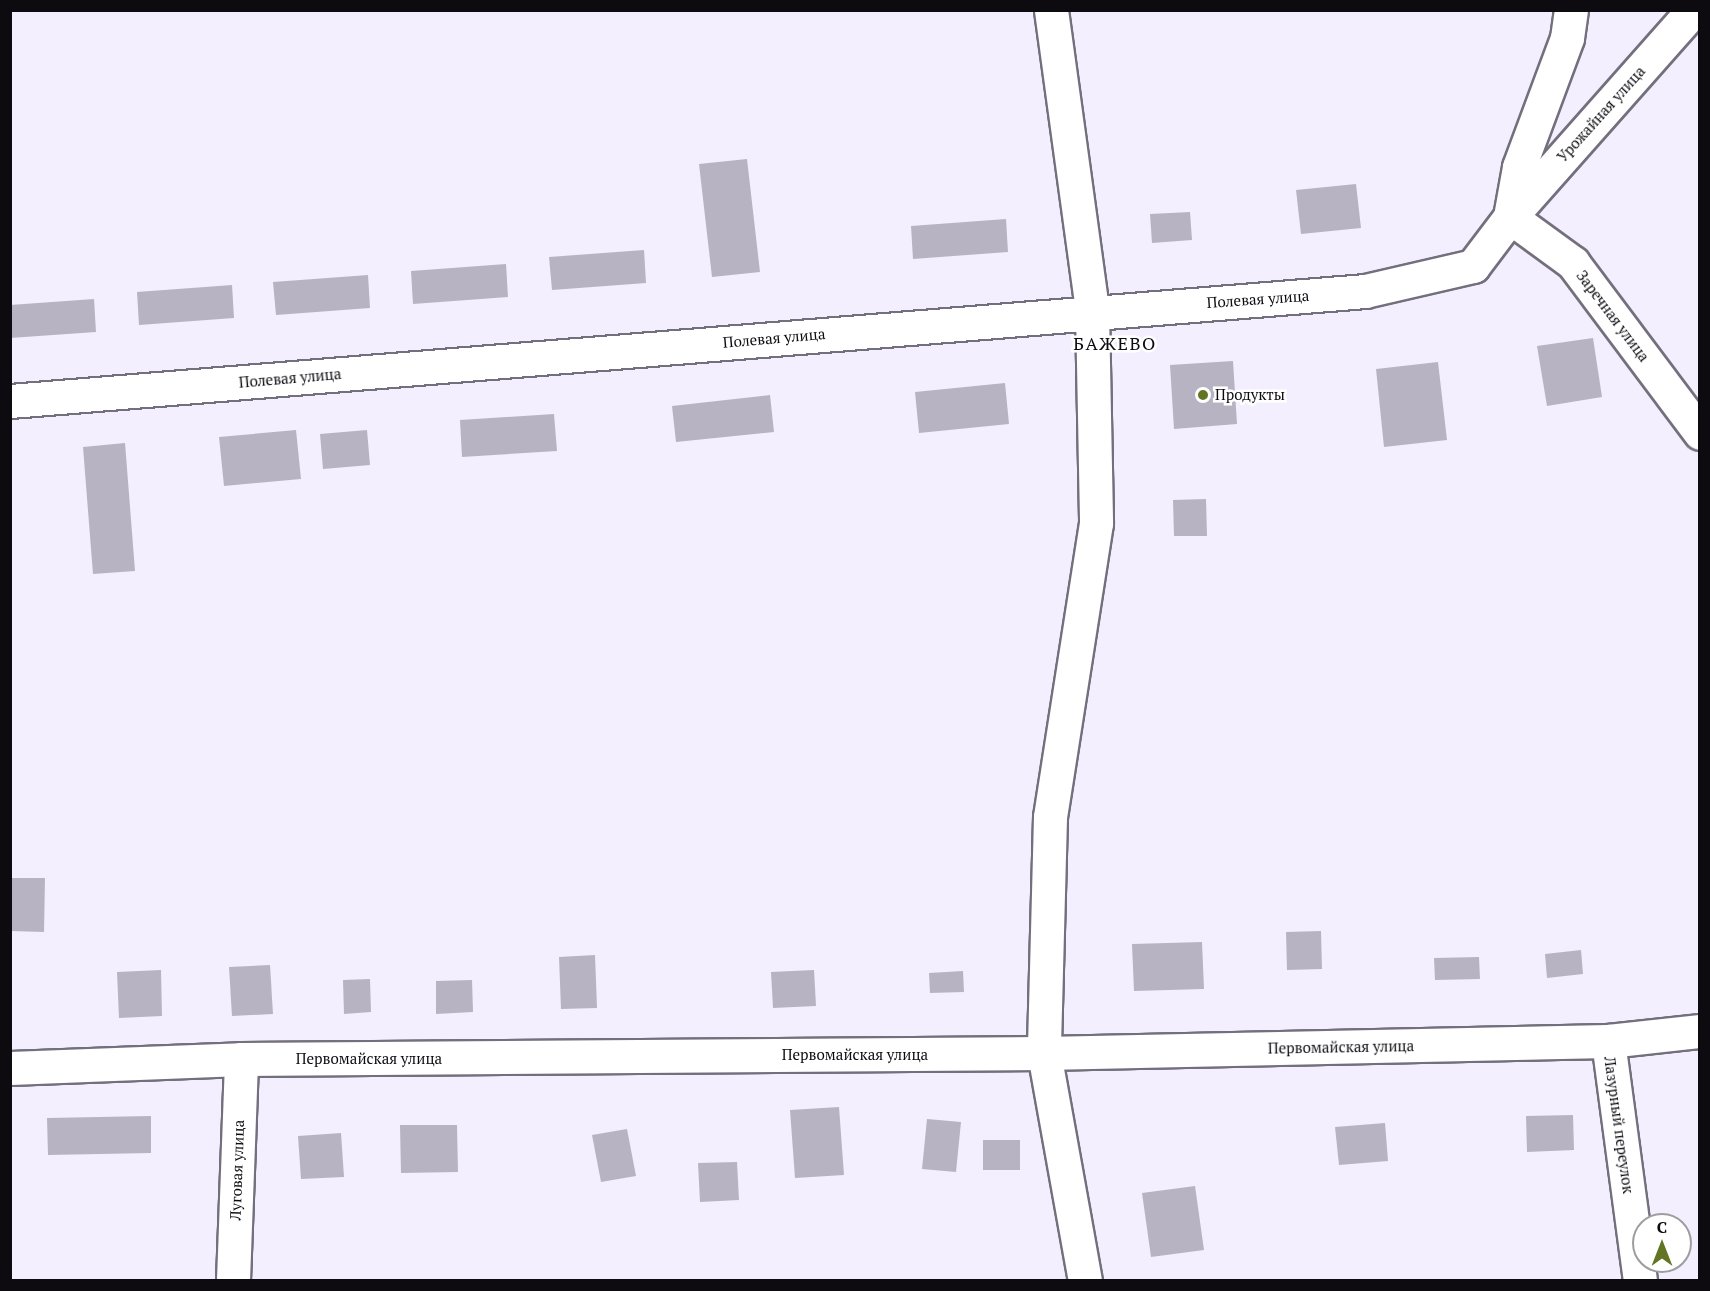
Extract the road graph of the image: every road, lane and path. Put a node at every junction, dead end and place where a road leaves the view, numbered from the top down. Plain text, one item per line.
1 (1052, 10) edge
2 (1571, 10) edge
3 (1693, 10) edge
4 (1510, 217) junction
5 (1092, 311) junction
6 (10, 401) edge
7 (1700, 433) edge
8 (1700, 1031) edge
9 (1608, 1041) junction
10 (1044, 1053) junction
11 (241, 1059) junction
12 (10, 1068) edge
13 (233, 1281) edge
14 (1085, 1281) edge
15 (1640, 1281) edge

1 - 5 street
2 - 4 street
3 - 4 street, Урожайная улица
4 - 5 street, Полевая улица
4 - 7 street, Заречная улица
5 - 6 street, Полевая улица
5 - 10 street
8 - 9 street, Первомайская улица
9 - 10 street, Первомайская улица
9 - 15 street, Лазурный переулок
10 - 11 street, Первомайская улица
10 - 14 street
11 - 12 street, Первомайская улица
11 - 13 street, Луговая улица

